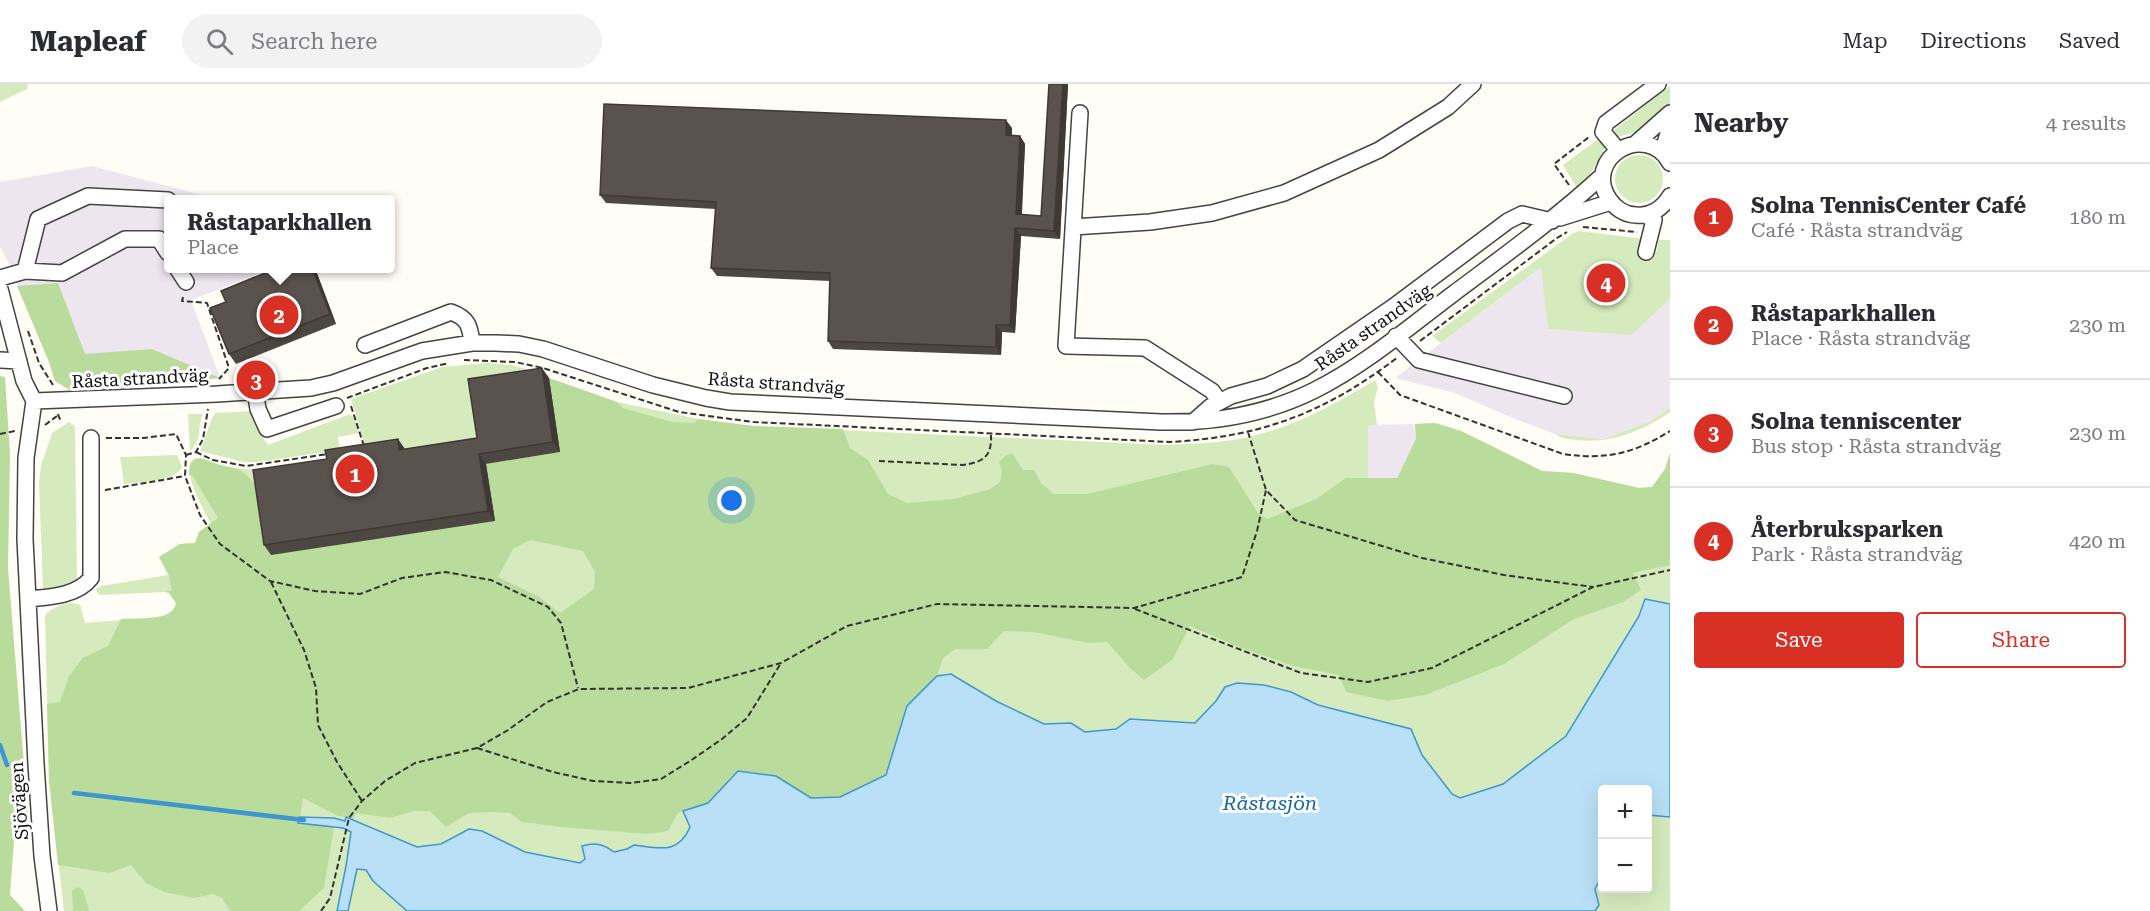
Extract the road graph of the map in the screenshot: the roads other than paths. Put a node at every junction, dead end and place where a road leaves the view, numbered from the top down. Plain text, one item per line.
1 (1473, 84) edge
2 (1658, 84) edge
3 (1080, 113) dead end
4 (1670, 113) edge
5 (1670, 127) edge
6 (1635, 144) junction
7 (1618, 150) junction
8 (1666, 158) edge
9 (1603, 176) junction
10 (1670, 196) edge
11 (164, 200) edge
12 (1611, 202) junction
13 (1657, 213) edge
14 (1552, 221) junction
15 (1073, 227) junction
16 (164, 247) edge
17 (1646, 252) dead end
18 (24, 271) junction
19 (0, 278) edge
20 (0, 289) edge
21 (1396, 336) junction
22 (471, 343) junction
23 (365, 345) dead end
24 (0, 360) edge
25 (19, 361) junction
26 (255, 391) junction
27 (1564, 396) dead end
28 (34, 401) junction
29 (342, 401) road end
30 (1220, 402) junction
31 (1193, 422) junction
32 (91, 438) road end
33 (28, 599) junction
34 (49, 911) edge

1 - 15 street
2 - 7 street
3 - 15 street
4 - 6 street
5 - 8 street
6 - 7 street
6 - 8 street
7 - 9 street, Råsta strandväg
9 - 12 street
9 - 14 street, Råsta strandväg
10 - 13 street
11 - 18 street
12 - 13 street
12 - 14 street, Råsta strandväg
13 - 17 street
14 - 21 street, Råsta strandväg
14 - 30 street
15 - 30 street
16 - 18 street
18 - 19 street
20 - 25 street
21 - 27 street
21 - 31 street, Råsta strandväg
22 - 23 street
22 - 26 street, Råsta strandväg
22 - 31 street, Råsta strandväg
24 - 25 street
25 - 28 street
26 - 28 street, Råsta strandväg
26 - 29 street
28 - 33 street, Sjövägen
30 - 31 street
32 - 33 street
33 - 34 street, Sjövägen

